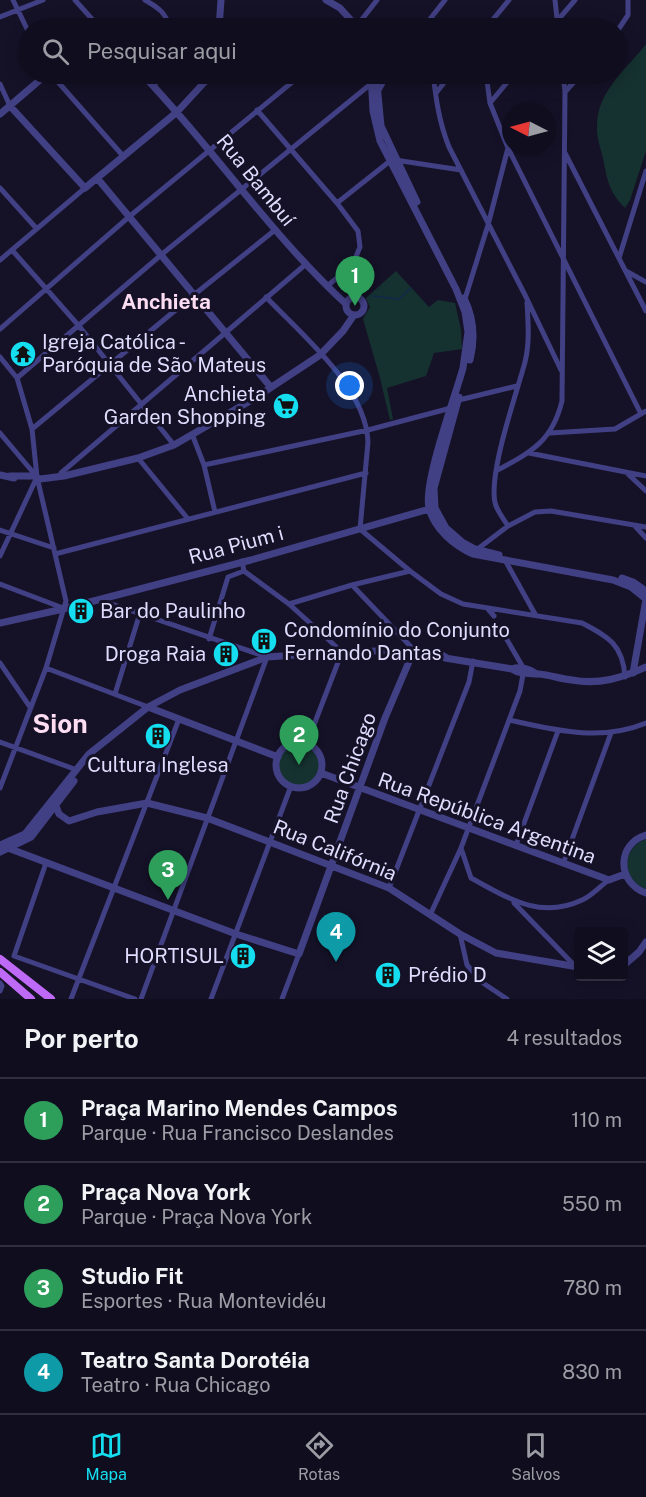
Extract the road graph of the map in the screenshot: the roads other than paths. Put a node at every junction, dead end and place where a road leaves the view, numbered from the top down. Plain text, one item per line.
1 (13, 0) edge
2 (43, 0) edge
3 (75, 0) edge
4 (146, 0) edge
5 (221, 0) edge
6 (326, 0) edge
7 (336, 0) edge
8 (377, 0) edge
9 (445, 0) edge
10 (510, 0) edge
11 (555, 0) edge
12 (575, 0) edge
13 (628, 0) edge
14 (18, 10) junction
15 (0, 17) edge
16 (22, 18) edge
17 (91, 18) edge
18 (167, 18) edge
19 (220, 18) edge
20 (350, 18) edge
21 (354, 18) edge
22 (365, 18) edge
23 (432, 18) edge
24 (495, 18) edge
25 (557, 18) edge
26 (560, 18) edge
27 (626, 18) edge
28 (0, 84) edge
29 (36, 84) edge
30 (58, 84) edge
31 (203, 84) edge
32 (290, 84) edge
33 (369, 84) edge
34 (375, 84) edge
35 (376, 84) edge
36 (382, 84) edge
37 (435, 84) edge
38 (443, 84) edge
39 (487, 84) edge
40 (506, 84) edge
41 (564, 84) edge
42 (572, 84) edge
43 (154, 86) edge
44 (565, 92) junction
45 (436, 93) junction
46 (377, 94) junction
47 (490, 103) junction
48 (10, 105) junction
49 (257, 110) junction
50 (177, 112) junction
51 (0, 114) edge
52 (502, 133) edge
53 (210, 149) junction
54 (290, 150) junction
55 (564, 152) junction
56 (506, 156) edge
57 (512, 156) edge
58 (124, 157) junction
59 (393, 160) junction
60 (461, 170) junction
61 (646, 171) edge
62 (97, 178) junction
63 (0, 188) edge
64 (85, 188) junction
65 (242, 188) junction
66 (338, 203) junction
67 (130, 216) junction
68 (488, 225) junction
69 (37, 229) junction
70 (275, 231) junction
71 (12, 250) junction
72 (161, 255) junction
73 (619, 258) junction
74 (564, 259) junction
75 (0, 260) edge
76 (306, 264) junction
77 (625, 270) junction
78 (646, 282) edge
79 (327, 286) junction
80 (47, 288) junction
81 (195, 294) junction
82 (266, 297) junction
83 (526, 297) junction
84 (464, 303) junction
85 (646, 312) edge
86 (79, 326) junction
87 (0, 329) edge
88 (224, 333) junction
89 (320, 355) junction
90 (0, 357) edge
91 (111, 364) junction
92 (561, 372) junction
93 (289, 375) junction
94 (18, 378) junction
95 (269, 385) junction
96 (517, 386) junction
97 (249, 400) junction
98 (459, 400) junction
99 (141, 403) junction
100 (451, 408) junction
101 (644, 413) edge
102 (32, 429) junction
103 (368, 430) junction
104 (0, 433) edge
105 (550, 433) junction
106 (192, 434) junction
107 (174, 445) junction
108 (529, 453) junction
109 (138, 458) junction
110 (69, 464) junction
111 (204, 465) junction
112 (496, 471) junction
113 (60, 473) junction
114 (366, 473) junction
115 (627, 473) junction
116 (69, 474) junction
117 (0, 475) edge
118 (646, 476) edge
119 (37, 477) junction
120 (646, 491) edge
121 (431, 506) junction
122 (215, 512) junction
123 (188, 519) junction
124 (634, 525) junction
125 (508, 526) junction
126 (646, 527) edge
127 (360, 529) junction
128 (0, 530) edge
129 (9, 533) junction
130 (646, 538) edge
131 (54, 551) junction
132 (474, 552) junction
133 (0, 556) edge
134 (516, 558) junction
135 (251, 560) junction
136 (505, 560) junction
137 (242, 561) junction
138 (216, 568) junction
139 (244, 571) junction
140 (410, 571) junction
141 (228, 577) junction
142 (0, 584) edge
143 (352, 585) junction
144 (646, 591) edge
145 (116, 594) junction
146 (95, 599) junction
147 (646, 599) edge
148 (289, 604) junction
149 (119, 606) junction
150 (58, 608) junction
151 (488, 609) junction
152 (140, 613) junction
153 (535, 614) junction
154 (494, 616) dead end
155 (0, 623) edge
156 (506, 638) dead end
157 (209, 639) junction
158 (414, 650) junction
159 (342, 652) junction
160 (267, 657) junction
161 (473, 662) junction
162 (0, 663) edge
163 (646, 667) edge
164 (46, 668) junction
165 (524, 671) junction
166 (633, 673) junction
167 (626, 677) junction
168 (115, 694) junction
169 (30, 707) junction
170 (148, 707) junction
171 (179, 719) junction
172 (509, 720) junction
173 (646, 723) edge
174 (558, 730) junction
175 (611, 733) junction
176 (236, 741) junction
177 (0, 742) edge
178 (307, 743) junction
179 (14, 747) junction
180 (96, 749) junction
181 (278, 757) junction
182 (77, 770) junction
183 (321, 772) junction
184 (1, 785) edge
185 (291, 786) junction
186 (360, 788) junction
187 (147, 803) junction
188 (56, 806) junction
189 (420, 810) junction
190 (46, 814) junction
191 (59, 814) junction
192 (207, 818) junction
193 (467, 827) junction
194 (646, 835) edge
195 (270, 842) junction
196 (0, 845) edge
197 (516, 845) junction
198 (9, 848) junction
199 (461, 848) junction
200 (0, 852) edge
201 (46, 863) junction
202 (563, 864) junction
203 (332, 865) junction
204 (625, 874) junction
205 (609, 880) junction
206 (114, 888) junction
207 (389, 888) junction
208 (646, 892) edge
209 (509, 898) junction
210 (173, 911) junction
211 (430, 913) junction
212 (236, 934) junction
213 (460, 934) junction
214 (646, 942) edge
215 (299, 954) junction
216 (1, 960) edge
217 (628, 962) edge
218 (574, 963) edge
219 (574, 966) edge
220 (0, 972) edge
221 (80, 980) junction
222 (32, 999) edge
223 (51, 999) edge
224 (71, 999) edge
225 (135, 999) edge
226 (141, 999) edge
227 (211, 999) edge
228 (282, 999) edge
229 (507, 999) edge

1 - 14 street
2 - 14 street
3 - 17 street
4 - 18 street
5 - 19 street
6 - 20 street
7 - 21 street
8 - 22 street
9 - 23 street
10 - 24 street
11 - 25 street
12 - 26 street
13 - 27 street
14 - 15 street
14 - 16 street
28 - 48 street
29 - 48 street
30 - 58 street
31 - 50 street
32 - 49 street
33 - 54 street
34 - 59 street
35 - 46 street
36 - 46 street
37 - 45 street
38 - 45 street
39 - 47 street
40 - 47 street
41 - 44 street
42 - 44 street
43 - 50 street, Rua Bambuí
44 - 55 street
45 - 60 street
46 - 59 street
47 - 52 street
48 - 51 street
48 - 64 street
49 - 53 street
49 - 54 street
50 - 53 street, Rua Bambuí
50 - 58 street
53 - 65 street, Rua Bambuí
53 - 67 street
54 - 65 street
54 - 66 street
55 - 73 street
55 - 74 street
56 - 68 street
57 - 74 street
58 - 62 street
59 - 60 street
59 - 66 street
59 - 84 street
60 - 68 street
61 - 73 street
62 - 64 street
62 - 67 street
63 - 69 street
64 - 69 street
65 - 70 street, Rua Bambuí
65 - 72 street
66 - 79 street
67 - 72 street
67 - 80 street
68 - 83 street
68 - 84 street
69 - 71 street
70 - 76 street, Rua Bambuí
70 - 81 street
71 - 75 street
71 - 80 street
72 - 81 street
72 - 86 street
73 - 77 street
74 - 92 street
74 - 101 street
76 - 79 street, Rua Bambuí
76 - 82 street
77 - 78 street
77 - 85 street
79 - 89 street, Rua Bambuí
80 - 86 street
80 - 87 street
81 - 88 street
81 - 91 street
82 - 88 street
82 - 89 street
83 - 92 street
83 - 96 street
84 - 98 street
84 - 100 street
86 - 91 street
86 - 94 street
88 - 95 street
88 - 99 street
89 - 93 street
89 - 103 street
90 - 94 street
91 - 99 street
91 - 102 street
92 - 105 street
93 - 95 street
93 - 97 street
94 - 102 street
95 - 97 street
96 - 98 street
96 - 112 street
97 - 106 street
98 - 121 street
99 - 107 street
99 - 110 street
100 - 103 street
100 - 121 street
101 - 105 street
102 - 119 street
103 - 111 street
103 - 114 street
104 - 119 street
105 - 108 street
106 - 107 street
106 - 111 street
107 - 109 street
108 - 112 street
108 - 115 street
109 - 116 street
109 - 123 street
110 - 113 street
110 - 116 street
111 - 122 street
112 - 125 street
113 - 116 street
113 - 119 street
114 - 122 street
114 - 127 street
115 - 118 street
115 - 120 street
116 - 119 street
117 - 119 street
119 - 129 street
119 - 131 street
121 - 127 street, Rua Pium i
121 - 132 street
122 - 123 street
123 - 131 street
124 - 125 street
124 - 126 street
124 - 130 street
125 - 132 street
127 - 135 street, Rua Pium i
127 - 140 street
128 - 129 street
129 - 131 street
129 - 133 street
131 - 150 street
132 - 134 street
132 - 136 street
134 - 136 street
134 - 144 street
135 - 137 street, Rua Pium i
135 - 139 street
136 - 147 street
136 - 153 street
137 - 138 street, Rua Pium i
137 - 139 street
138 - 141 street
138 - 145 street, Rua Pium i
139 - 141 street
139 - 148 street
140 - 143 street
140 - 151 street
141 - 157 street
142 - 150 street
143 - 148 street
143 - 158 street
145 - 146 street, Rua Pium i
145 - 149 street
146 - 149 street
146 - 150 street, Rua Pium i
147 - 166 street
148 - 159 street
149 - 152 street
150 - 155 street, Rua Pium i
150 - 164 street
151 - 153 street
151 - 154 street
152 - 157 street
152 - 168 street
153 - 167 street
156 - 165 street
157 - 160 street
158 - 159 street
158 - 161 street
158 - 186 street, Rua Chicago
159 - 160 street
159 - 178 street
160 - 170 street
160 - 176 street
161 - 165 street
161 - 189 street
162 - 169 street
163 - 166 street
164 - 168 street
164 - 169 street
165 - 167 street
165 - 172 street
166 - 167 street
168 - 170 street
169 - 179 street
170 - 171 street
170 - 180 street
171 - 176 street
171 - 187 street
172 - 174 street
172 - 193 street
173 - 175 street
174 - 175 street
174 - 197 street
175 - 202 street
176 - 181 street
176 - 192 street
177 - 179 street
178 - 181 street
178 - 183 street
179 - 182 street
179 - 184 street
180 - 182 street
180 - 188 street
181 - 185 street
182 - 190 street
183 - 185 street
183 - 186 street, Rua República Argentina
185 - 195 street
186 - 189 street, Rua República Argentina
186 - 203 street, Rua Chicago
187 - 191 street, Rua Califórnia
187 - 192 street, Rua Califórnia
187 - 206 street
188 - 190 street
188 - 191 street
189 - 193 street, Rua República Argentina
189 - 207 street
190 - 191 street
190 - 196 street
190 - 198 street
192 - 195 street, Rua Califórnia
192 - 210 street
193 - 197 street, Rua República Argentina
193 - 199 street
194 - 204 street
195 - 203 street, Rua Califórnia
195 - 212 street
196 - 198 street
197 - 202 street, Rua República Argentina
198 - 200 street
198 - 201 street
199 - 209 street
199 - 211 street
201 - 206 street
201 - 221 street
202 - 205 street, Rua República Argentina
203 - 207 street, Rua Califórnia
203 - 215 street, Rua Chicago
204 - 205 street
204 - 208 street
205 - 209 street
206 - 210 street
206 - 221 street
207 - 211 street, Rua Califórnia
209 - 218 street
210 - 212 street
210 - 226 street
211 - 213 street, Rua Califórnia
212 - 215 street
212 - 227 street
213 - 219 street, Rua Califórnia
213 - 229 street
214 - 217 street
215 - 228 street, Rua Chicago
216 - 223 main road
220 - 222 main road
221 - 224 street
221 - 225 street

